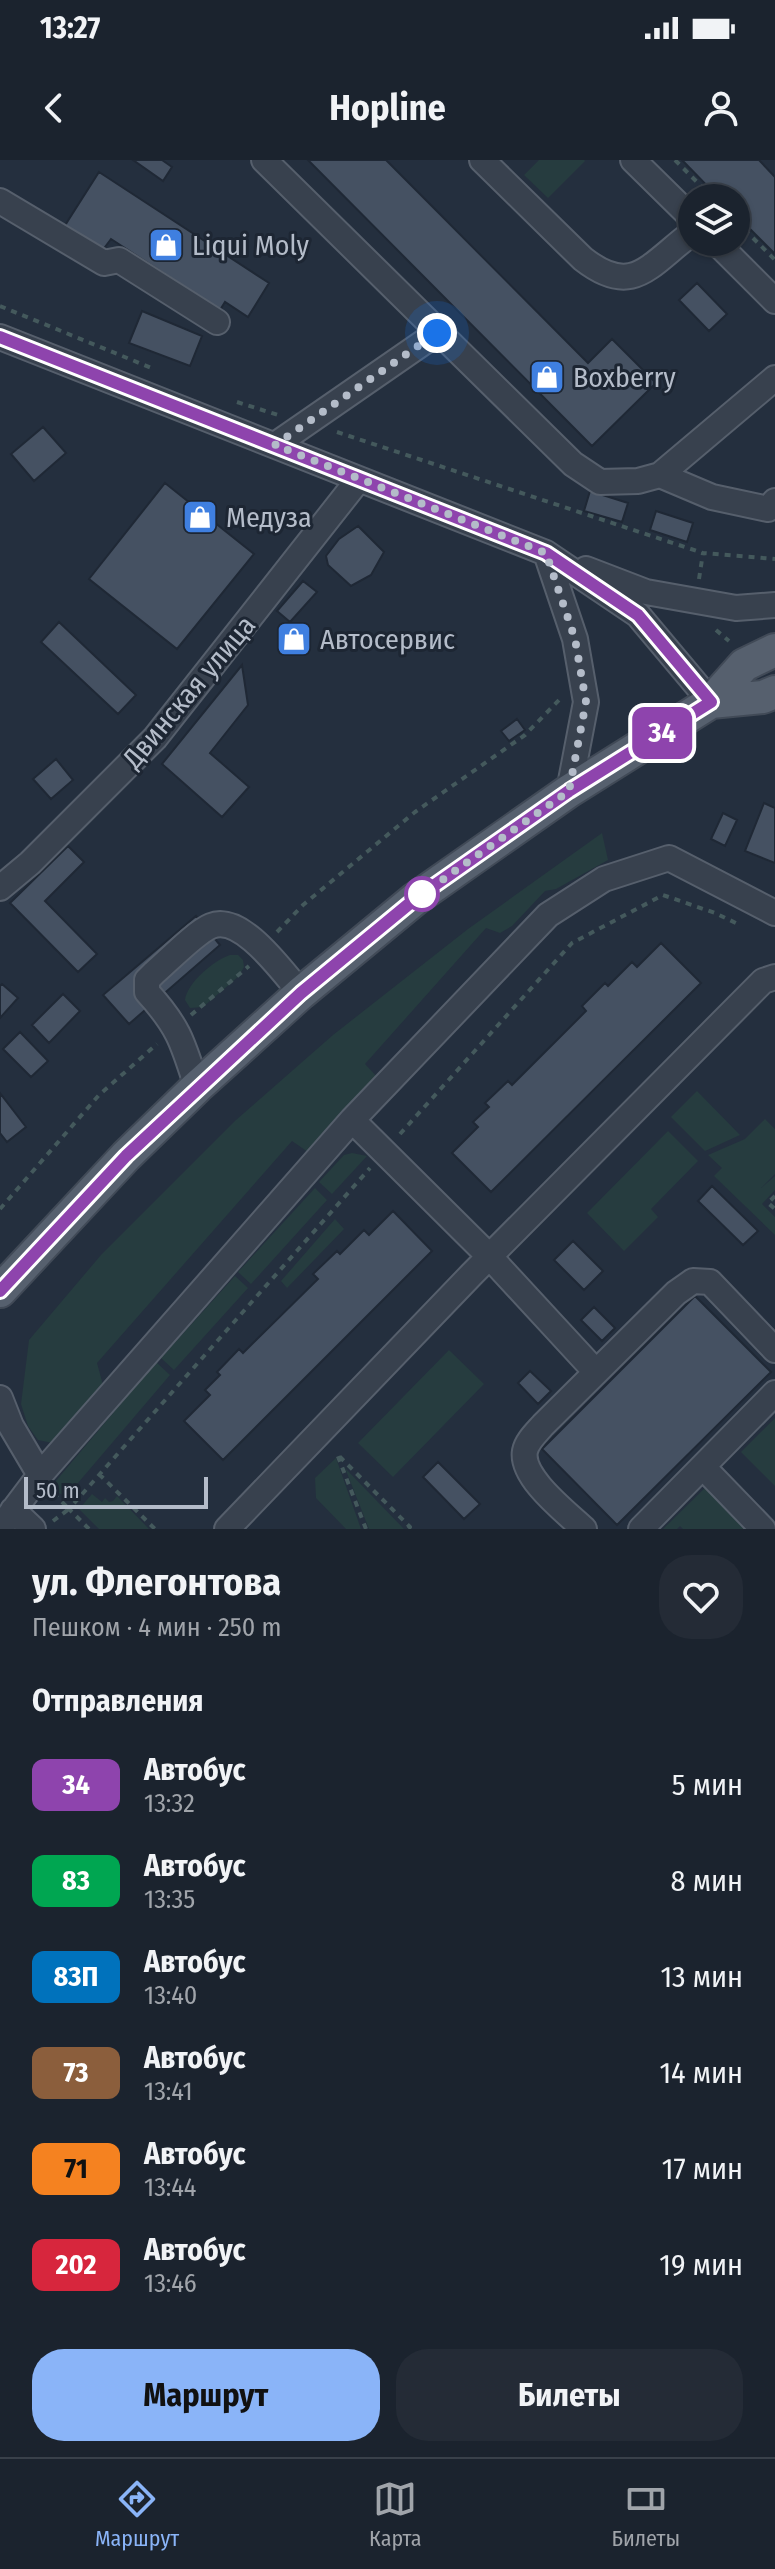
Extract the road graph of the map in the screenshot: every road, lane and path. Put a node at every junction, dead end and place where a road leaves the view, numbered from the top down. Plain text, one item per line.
1 (264, 160) edge
2 (482, 160) edge
3 (633, 160) edge
4 (675, 160) edge
5 (699, 184) edge
6 (0, 201) edge
7 (678, 204) edge
8 (750, 235) edge
9 (678, 244) edge
10 (730, 256) edge
11 (775, 260) edge
12 (775, 301) edge
13 (0, 306) edge
14 (217, 322) dead end
15 (437, 333) junction
16 (5, 346) edge
17 (158, 371) dead end
18 (775, 378) edge
19 (229, 400) dead end
20 (306, 423) junction
21 (275, 445) junction
22 (660, 475) junction
23 (359, 479) junction
24 (775, 501) edge
25 (546, 553) junction
26 (703, 553) dead end
27 (775, 605) edge
28 (775, 650) edge
29 (775, 692) edge
30 (711, 702) junction
31 (569, 791) junction
32 (0, 888) edge
33 (775, 913) edge
34 (775, 977) edge
35 (301, 993) junction
36 (197, 1087) junction
37 (352, 1120) junction
38 (775, 1196) edge
39 (775, 1209) edge
40 (489, 1256) junction
41 (0, 1291) edge
42 (775, 1350) edge
43 (596, 1372) junction
44 (775, 1393) edge
45 (0, 1398) edge
46 (703, 1467) junction
47 (99, 1474) dead end
48 (40, 1475) junction
49 (7, 1519) edge
50 (33, 1529) edge
51 (155, 1529) edge
52 (227, 1529) edge
53 (366, 1529) edge
54 (408, 1529) edge
55 (584, 1529) edge
56 (641, 1529) edge
57 (763, 1529) edge

1 - 15 street
2 - 9 street
3 - 7 street
4 - 5 path
6 - 14 street
8 - 11 path
10 - 12 street
13 - 17 path
15 - 20 street
15 - 22 street
16 - 21 street
18 - 22 street
19 - 20 path
20 - 21 street
20 - 26 path
21 - 23 street
22 - 24 street
23 - 25 street
23 - 32 street, Двинская улица
25 - 27 street
25 - 30 street
25 - 31 street
28 - 30 main road
29 - 30 main road
30 - 31 main road
31 - 35 main road
33 - 37 street
34 - 40 street
35 - 36 main road
35 - 36 street
36 - 41 main road
37 - 40 street
37 - 48 street
38 - 39 path
40 - 43 street
40 - 52 street
42 - 43 street
43 - 55 street
44 - 46 street
45 - 48 street
46 - 56 street
46 - 57 street
47 - 51 path
48 - 49 street
49 - 50 street
53 - 54 path

